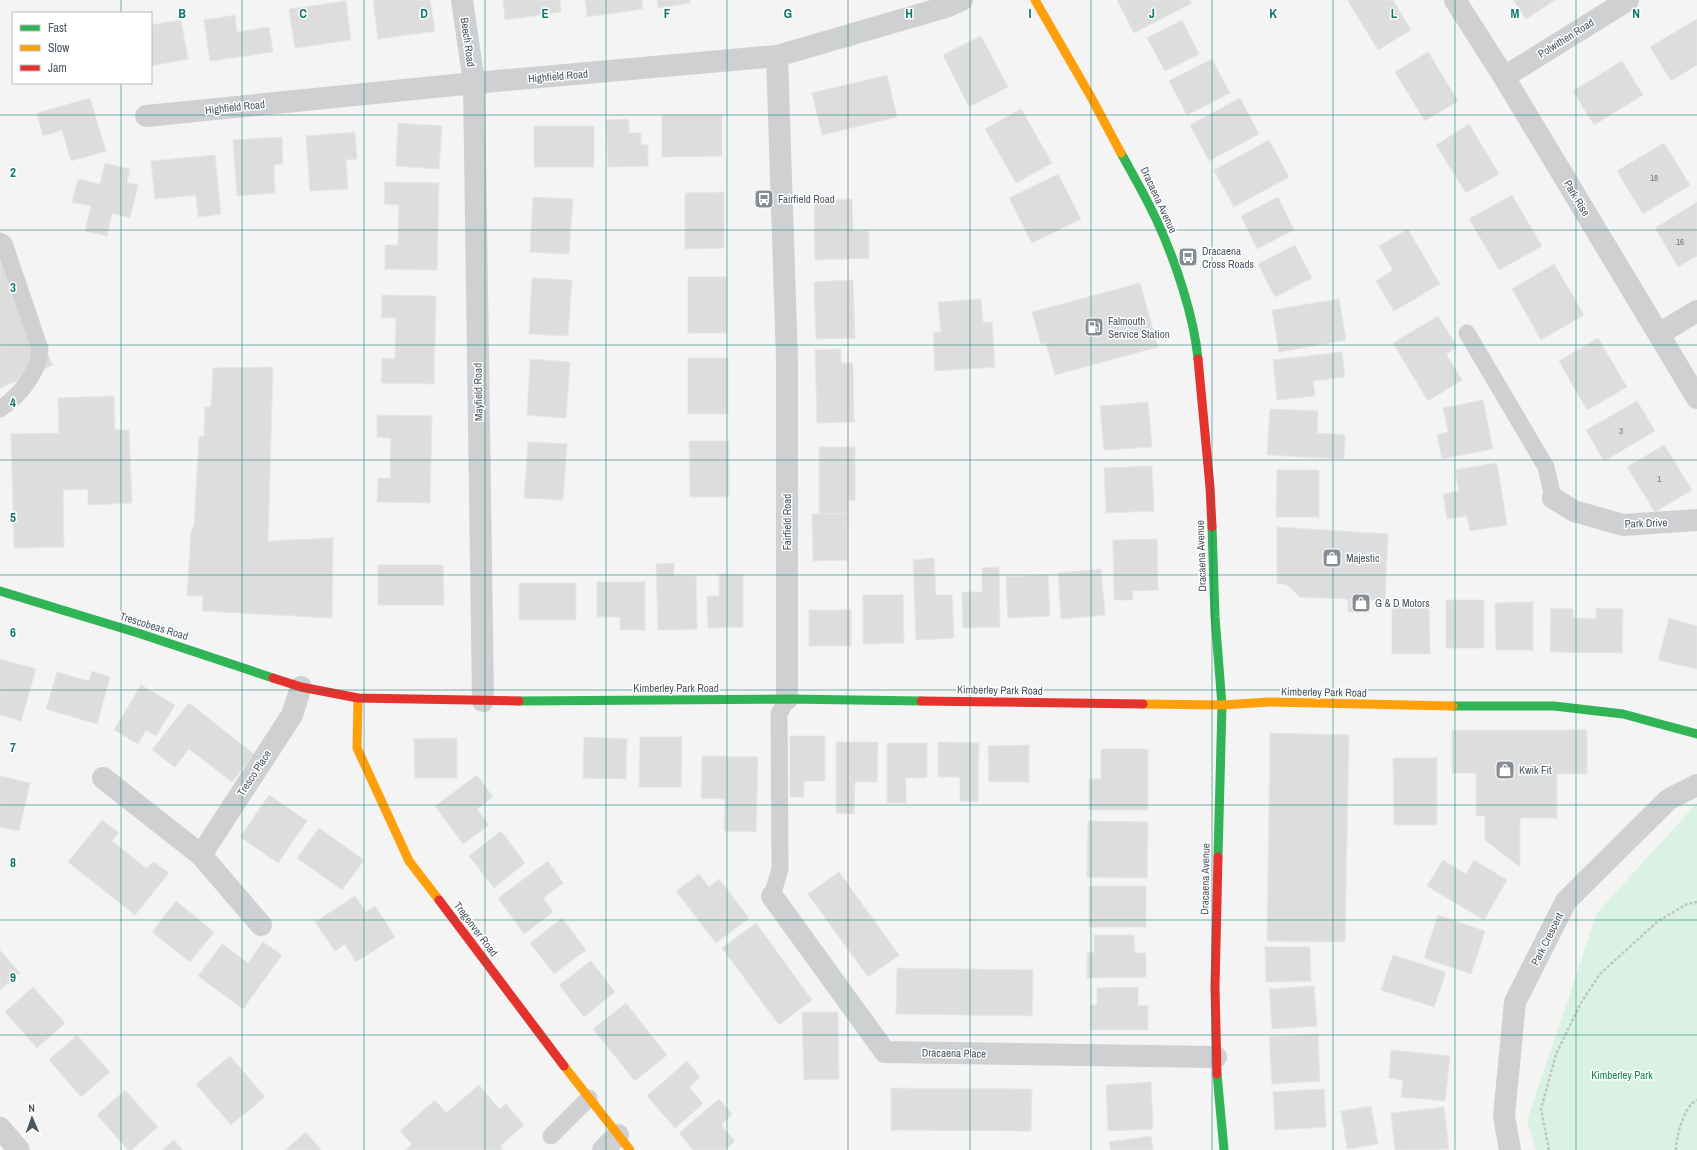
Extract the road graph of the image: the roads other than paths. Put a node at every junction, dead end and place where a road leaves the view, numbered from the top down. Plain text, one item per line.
1 (462, 0) edge
2 (962, 0) edge
3 (1455, 0) edge
4 (1628, 0) edge
5 (1039, 1) edge
6 (777, 56) junction
7 (1504, 76) junction
8 (474, 83) junction
9 (146, 116) dead end
10 (0, 241) edge
11 (1697, 311) edge
12 (1467, 332) dead end
13 (1659, 334) junction
14 (1697, 398) edge
15 (0, 409) edge
16 (1553, 498) joint
17 (1697, 520) edge
18 (0, 591) edge
19 (301, 687) junction
20 (358, 698) junction
21 (787, 699) junction
22 (483, 701) junction
23 (1222, 705) junction
24 (1697, 734) edge
25 (103, 778) dead end
26 (1697, 785) edge
27 (201, 855) junction
28 (772, 896) joint
29 (262, 925) dead end
30 (1216, 1057) junction
31 (590, 1098) junction
32 (0, 1128) edge
33 (551, 1136) dead end
34 (624, 1143) edge
35 (19, 1150) edge
36 (603, 1150) edge
37 (1224, 1150) edge
38 (1510, 1150) edge

1 - 8 street, Beech Road
2 - 6 street, Highfield Road
3 - 7 street, Park Rise
4 - 7 street, Polwithen Road
5 - 23 street, Dracaena Avenue
6 - 8 street, Highfield Road
6 - 21 street, Fairfield Road
7 - 13 street, Park Rise
8 - 9 street, Highfield Road
8 - 22 street, Mayfield Road
10 - 15 lane
11 - 13 street
12 - 16 lane
13 - 14 street, Park Rise
16 - 17 street, Park Drive
18 - 19 street, Trescobeas Road
19 - 20 street, Kimberley Park Road
19 - 27 street, Tresco Place
20 - 22 street, Kimberley Park Road
20 - 31 street, Tregenver Road
21 - 22 street, Kimberley Park Road
21 - 23 street, Kimberley Park Road
21 - 28 lane
23 - 24 street, Kimberley Park Road
23 - 30 street, Dracaena Avenue
25 - 27 street
26 - 38 street, Park Crescent
27 - 29 street
28 - 30 street, Dracaena Place
30 - 37 street, Dracaena Avenue
31 - 33 lane
31 - 34 street, Tregenver Road
32 - 35 street
34 - 36 street

